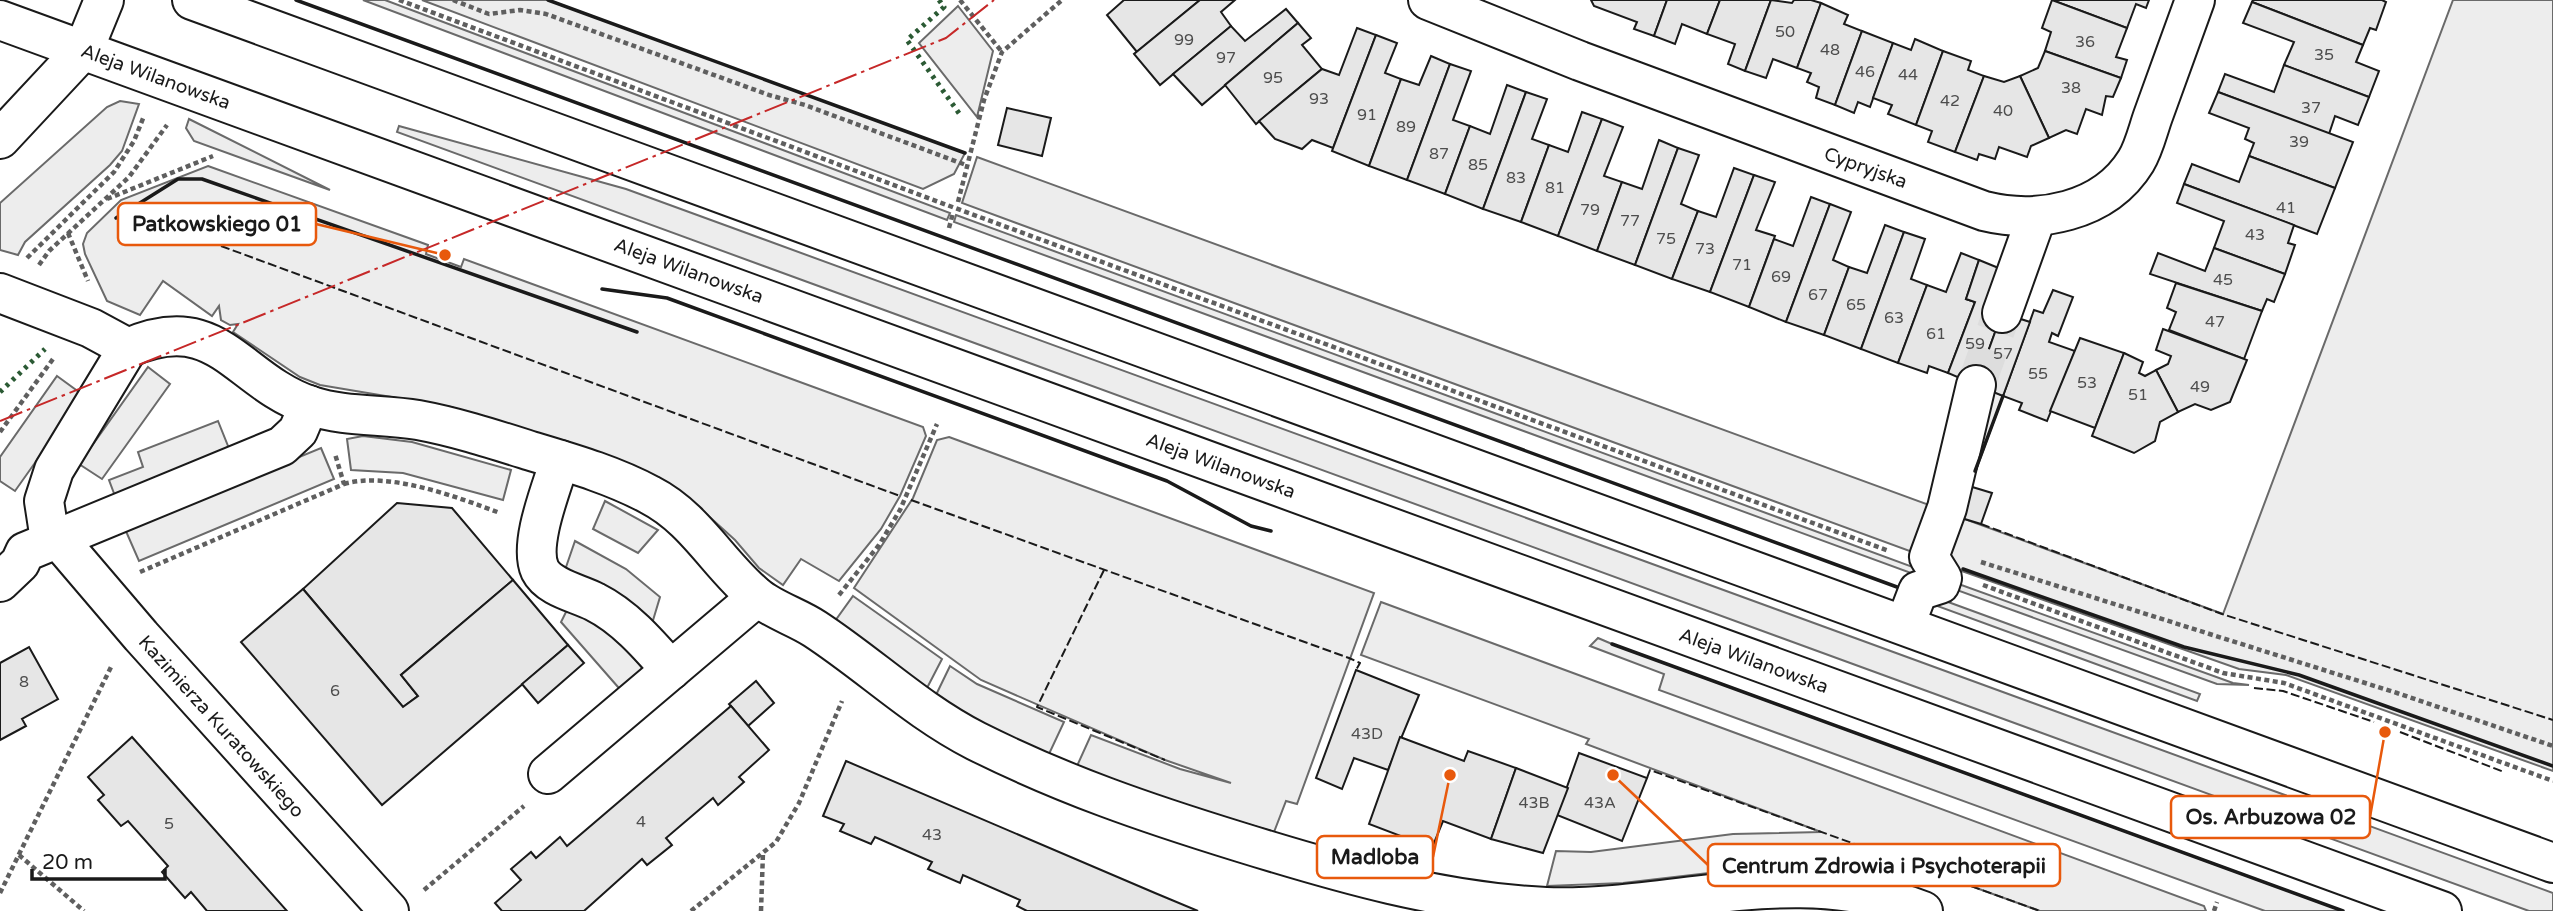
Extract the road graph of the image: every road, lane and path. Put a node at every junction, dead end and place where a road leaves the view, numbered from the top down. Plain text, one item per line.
1 (104, 0) edge
2 (192, 0) edge
3 (399, 0) edge
4 (453, 0) edge
5 (960, 0) edge
6 (1062, 0) edge
7 (1428, 0) edge
8 (2196, 0) edge
9 (0, 20) edge
10 (84, 49) junction
11 (1002, 52) junction
12 (147, 111) dead end
13 (170, 120) dead end
14 (0, 139) edge
15 (213, 156) dead end
16 (966, 165) junction
17 (103, 201) junction
18 (958, 202) dead end
19 (953, 214) dead end
20 (2036, 218) junction
21 (949, 228) dead end
22 (68, 233) junction
23 (35, 272) dead end
24 (1, 293) edge
25 (91, 310) junction
26 (2002, 313) tunnel mouth
27 (128, 348) junction
28 (54, 358) dead end
29 (1976, 384) tunnel mouth
30 (309, 405) junction
31 (937, 424) dead end
32 (0, 432) edge
33 (331, 442) dead end
34 (560, 460) junction
35 (344, 484) junction
36 (540, 530) junction
37 (27, 544) edge
38 (1933, 557) junction
39 (0, 582) edge
40 (104, 594) junction
41 (757, 597) junction
42 (1905, 625) junction
43 (813, 627) junction
44 (141, 636) junction
45 (868, 667) junction
46 (671, 670) junction
47 (2553, 746) edge
48 (548, 774) joint
49 (2553, 781) edge
50 (763, 852) junction
51 (19, 855) junction
52 (2553, 863) edge
53 (0, 893) edge
54 (404, 902) edge
55 (2217, 902) dead end
56 (84, 911) edge
57 (691, 911) edge
58 (761, 911) edge
59 (1923, 911) edge
60 (2214, 911) edge
61 (2442, 911) edge

1 - 10 main road
2 - 42 main road
3 - 38 path
4 - 16 path
5 - 11 path
6 - 11 path
7 - 20 main road, Cypryjska
8 - 20 main road, Cypryjska
9 - 10 main road, Aleja Wilanowska
10 - 14 main road
10 - 61 main road, Aleja Wilanowska
11 - 16 path
12 - 24 path
13 - 17 path
15 - 17 path
16 - 18 path
17 - 22 path
19 - 21 path
20 - 26 main road
22 - 23 path
22 - 25 path
24 - 25 main road
25 - 27 main road
27 - 30 main road
27 - 37 main road
28 - 32 path
29 - 38 main road
30 - 34 main road
30 - 37 main road
31 - 43 path
33 - 35 path
34 - 36 main road
34 - 41 main road
35 - 36 path
35 - 40 path
36 - 46 main road
37 - 39 main road
37 - 40 main road, Kazimierza Kuratowskiego
38 - 42 main road
38 - 47 path
38 - 49 path
40 - 44 main road, Kazimierza Kuratowskiego
41 - 43 main road
41 - 46 main road
42 - 52 main road
43 - 45 main road
44 - 51 path
44 - 54 main road, Kazimierza Kuratowskiego
45 - 50 path
45 - 59 main road
46 - 48 main road
48 - 54 path
50 - 57 path
50 - 58 path
51 - 53 path
51 - 56 path
55 - 60 path

